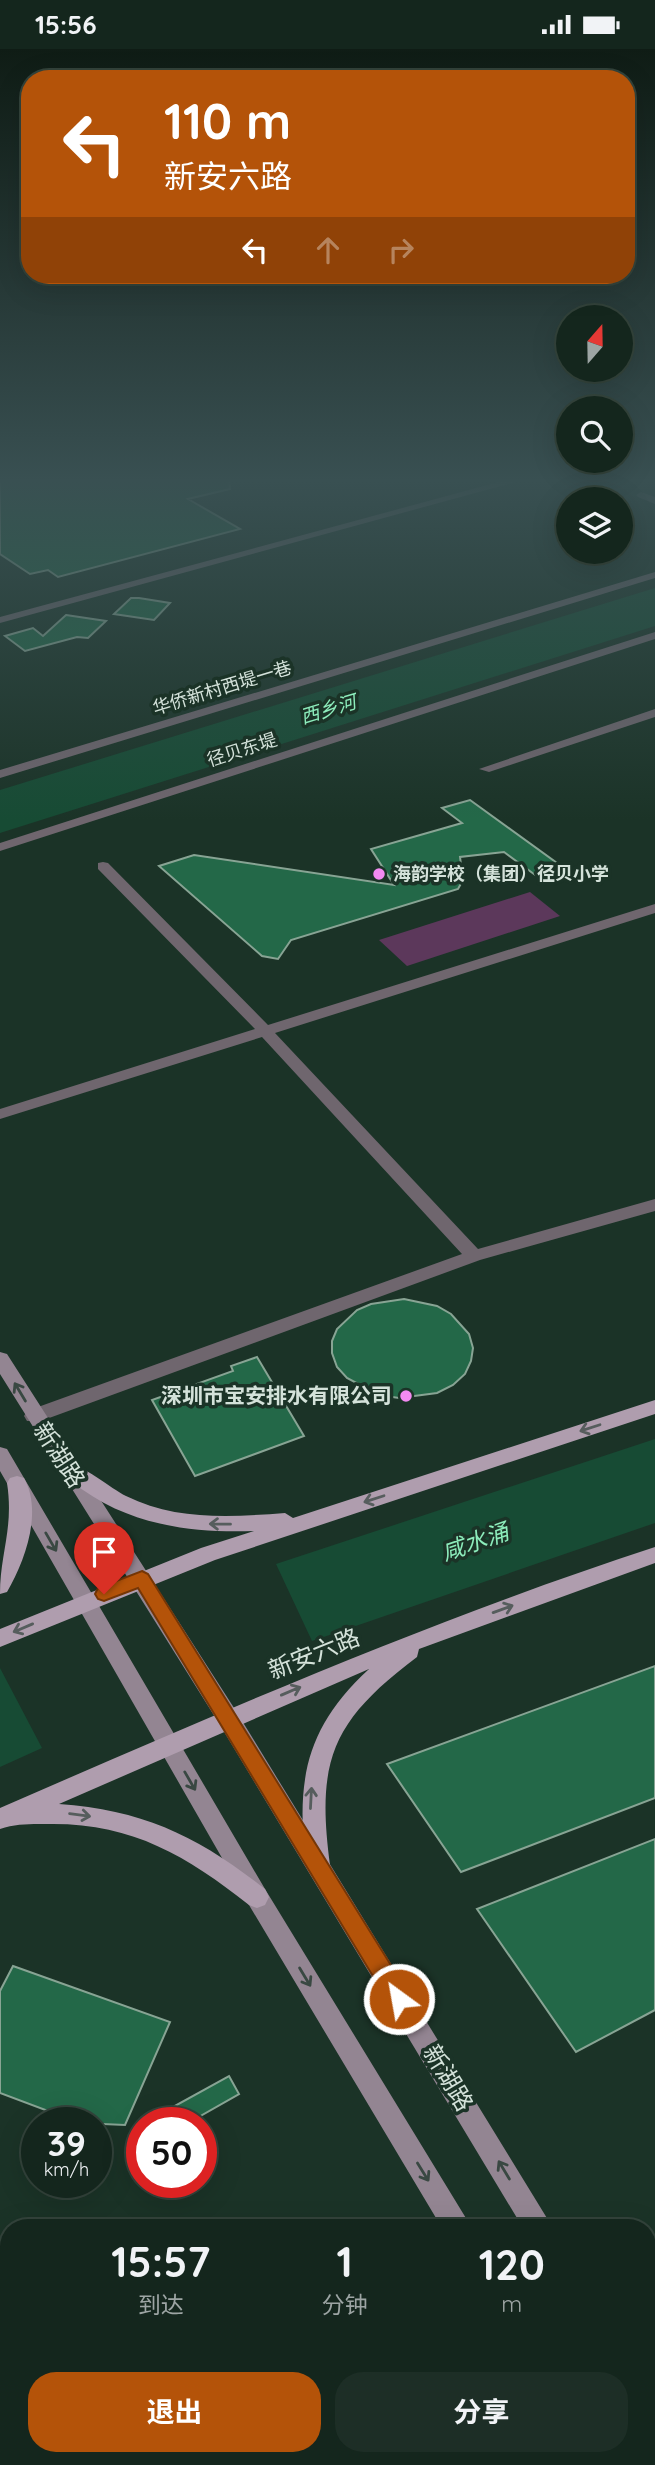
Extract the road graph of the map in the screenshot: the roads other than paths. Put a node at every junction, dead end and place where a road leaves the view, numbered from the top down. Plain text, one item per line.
1 (98, 594) edge
2 (593, 594) edge
3 (0, 620) edge
4 (655, 635) edge
5 (655, 713) edge
6 (485, 769) dead end
7 (0, 774) edge
8 (0, 847) edge
9 (103, 866) dead end
10 (655, 908) edge
11 (266, 1032) junction
12 (0, 1114) edge
13 (655, 1205) edge
14 (474, 1256) junction
15 (0, 1359) edge
16 (655, 1407) edge
17 (34, 1416) junction
18 (0, 1454) edge
19 (68, 1469) junction
20 (17, 1483) junction
21 (313, 1519) junction
22 (655, 1555) edge
23 (142, 1579) junction
24 (0, 1586) edge
25 (86, 1601) junction
26 (437, 1632) junction
27 (0, 1638) edge
28 (228, 1718) junction
29 (168, 1743) junction
30 (6, 1816) edge
31 (318, 1865) junction
32 (257, 1897) junction
33 (452, 2219) edge
34 (534, 2219) edge

1 - 3 street
2 - 7 street, 华侨新村西堤一巷
4 - 8 street, 径贝东堤
5 - 6 street
9 - 11 street
10 - 11 street
11 - 12 street
11 - 14 street
13 - 14 street
14 - 17 street
17 -> 15 main road, 新湖路
16 -> 21 main road
17 - 19 main road, 新湖路
18 - 20 main road
21 -> 19 main road
19 - 23 main road, 新湖路
20 - 24 main road
20 -> 25 main road
21 - 23 main road
26 -> 22 main road, 新安六路
23 - 25 main road
23 - 28 main road, 新湖路
25 -> 27 main road
25 - 29 main road
28 -> 26 main road, 新安六路
31 -> 26 main road
28 - 29 main road, 新安六路
28 - 31 main road, 新湖路
29 - 30 main road, 新安六路
29 -> 32 main road
30 -> 32 main road
34 -> 31 main road, 新湖路
32 -> 33 main road

